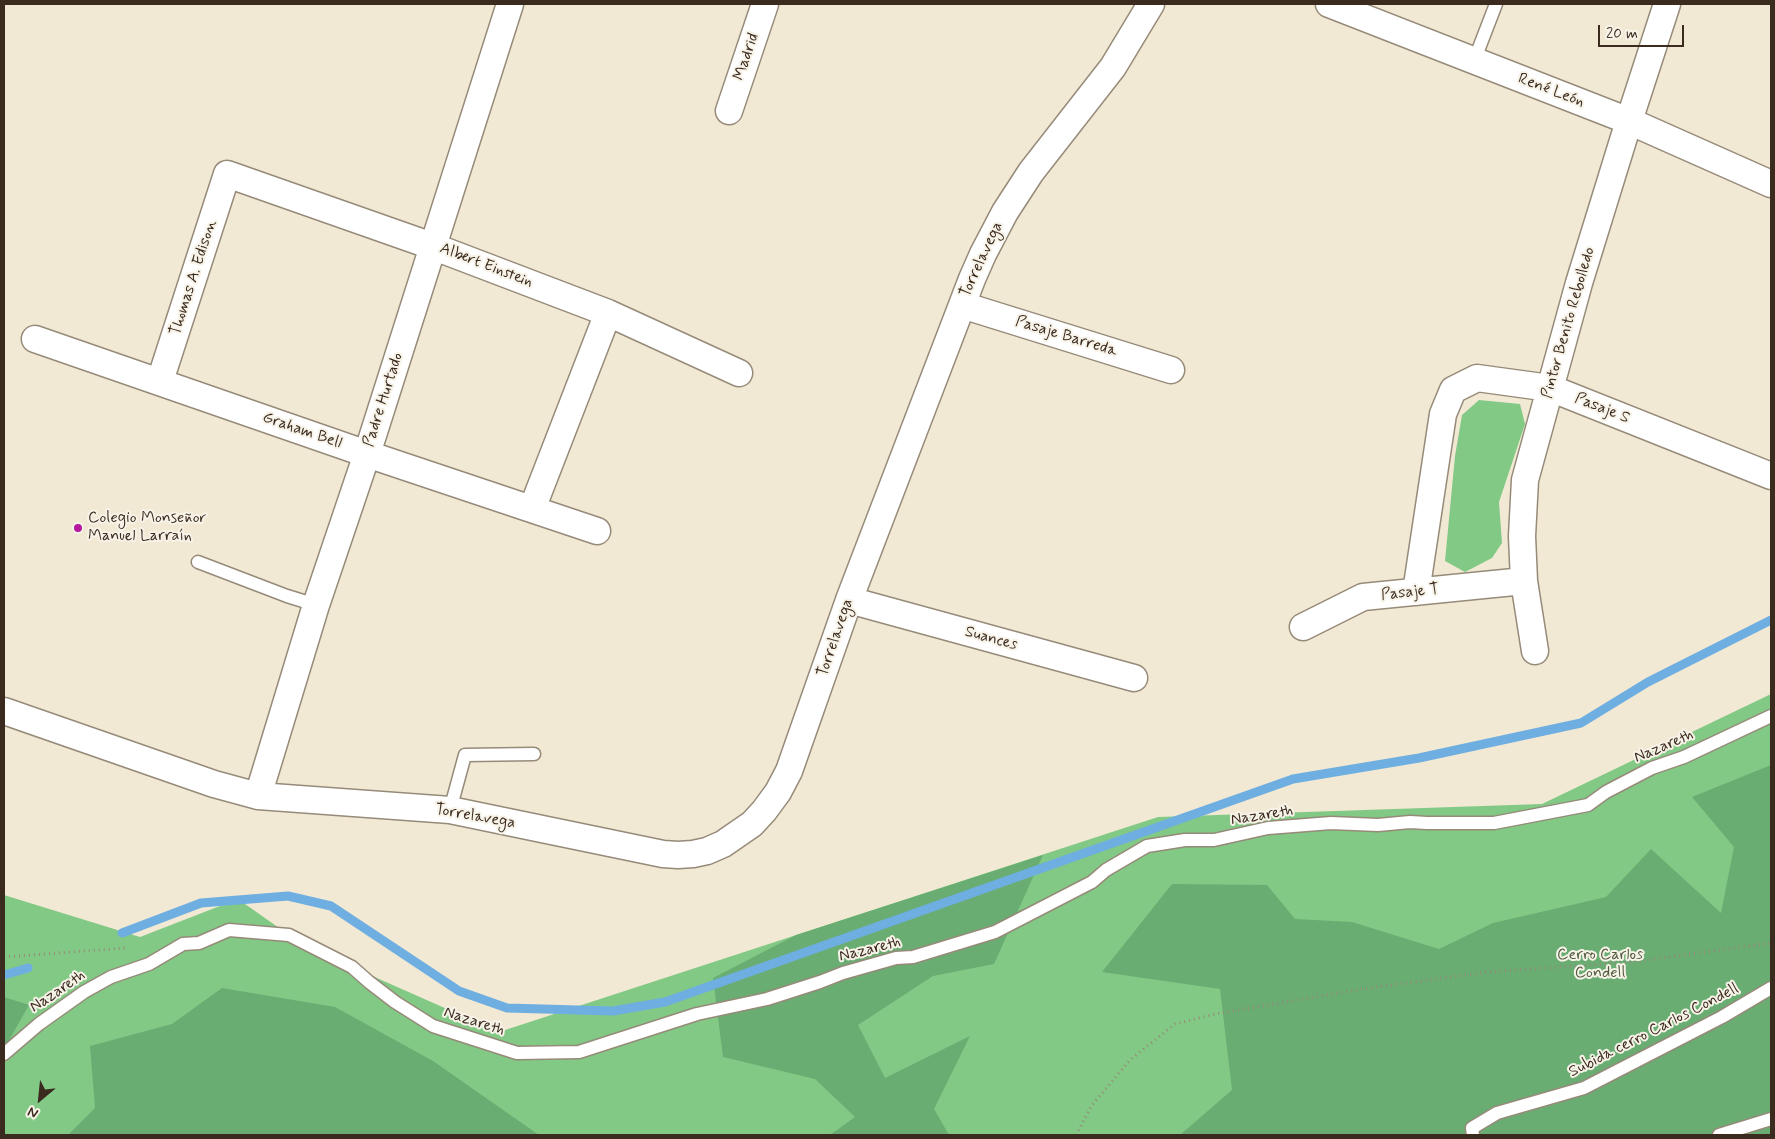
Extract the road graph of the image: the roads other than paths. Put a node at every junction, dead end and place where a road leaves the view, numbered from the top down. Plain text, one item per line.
1 (510, 4) edge
2 (765, 4) edge
3 (1151, 4) edge
4 (1329, 4) edge
5 (1496, 4) edge
6 (1667, 4) edge
7 (1474, 61) junction
8 (729, 111) dead end
9 (1629, 122) junction
10 (228, 174) joint
11 (1771, 184) edge
12 (432, 246) junction
13 (962, 305) junction
14 (608, 313) junction
15 (35, 339) dead end
16 (1171, 370) dead end
17 (739, 373) dead end
18 (160, 381) junction
19 (1550, 388) junction
20 (367, 454) junction
21 (1771, 476) edge
22 (532, 509) junction
23 (597, 532) dead end
24 (198, 562) dead end
25 (1524, 581) junction
26 (1416, 592) junction
27 (849, 600) junction
28 (316, 605) junction
29 (1303, 627) dead end
30 (1535, 651) dead end
31 (1134, 678) dead end
32 (4, 711) edge
33 (1771, 716) edge
34 (534, 754) dead end
35 (258, 796) junction
36 (450, 810) junction
37 (1771, 988) edge
38 (4, 1054) edge
39 (1771, 1119) edge
40 (1472, 1135) edge
41 (1719, 1135) edge

1 - 12 street, Padre Hurtado
2 - 8 street, Madrid
3 - 13 street, Torrelavega
4 - 7 street, René León
5 - 7 lane
6 - 9 street, Pintor Benito Rebolledo
7 - 9 street, René León
9 - 11 street, René León
9 - 19 street, Pintor Benito Rebolledo
10 - 12 street, Albert Einstein
10 - 18 street, Thomas A. Edison
12 - 14 street, Albert Einstein
12 - 20 street, Padre Hurtado
13 - 16 street, Pasaje Barreda
13 - 27 street, Torrelavega
14 - 17 street, Albert Einstein
14 - 22 street
15 - 18 street, Graham Bell
18 - 20 street, Graham Bell
19 - 21 street, Pasaje S
19 - 25 street, Pintor Benito Rebolledo
19 - 26 street, Pasaje S
20 - 22 street, Graham Bell
20 - 28 street, Padre Hurtado
22 - 23 street, Graham Bell
24 - 28 lane
25 - 26 street, Pasaje T
25 - 30 street, Pintor Benito Rebolledo
26 - 29 street, Pasaje T
27 - 31 street, Suances
27 - 36 street, Torrelavega
28 - 35 street, Padre Hurtado
32 - 35 street, Torrelavega
33 - 38 lane, Nazareth
34 - 36 lane
35 - 36 street, Torrelavega
37 - 40 lane, Subida cerro Carlos Condell
39 - 41 lane

